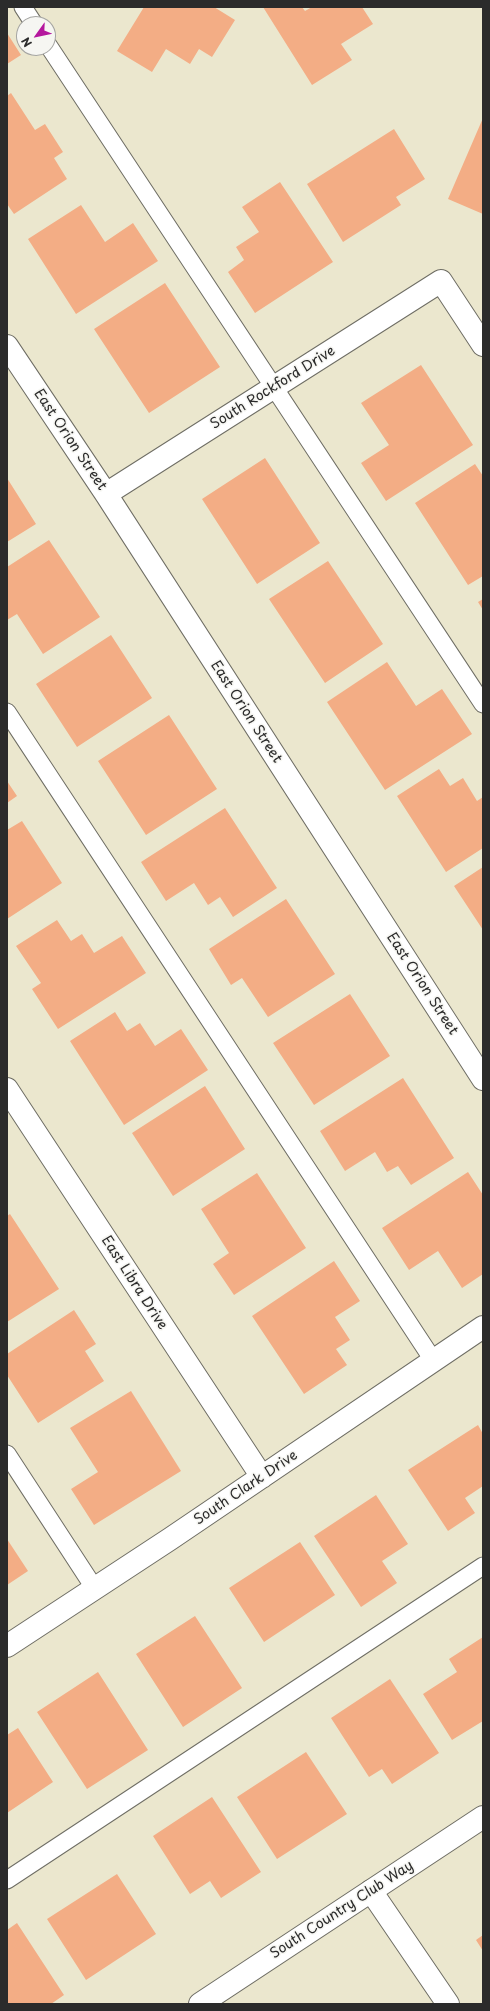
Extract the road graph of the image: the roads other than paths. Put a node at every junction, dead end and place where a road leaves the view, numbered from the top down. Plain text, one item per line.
1 (23, 7) edge
2 (29, 16) edge
3 (55, 56) edge
4 (483, 345) edge
5 (7, 346) edge
6 (274, 387) junction
7 (106, 494) junction
8 (483, 704) edge
9 (7, 712) edge
10 (483, 1079) edge
11 (7, 1089) edge
12 (483, 1327) edge
13 (434, 1360) junction
14 (7, 1454) edge
15 (262, 1477) junction
16 (483, 1566) edge
17 (95, 1589) junction
18 (7, 1646) edge
19 (483, 1817) edge
20 (7, 1880) edge
21 (371, 1891) junction
22 (200, 2004) edge
23 (448, 2004) edge

1 - 2 lane
3 - 6 lane
4 - 6 street, South Rockford Drive
5 - 7 street, East Orion Street
6 - 7 street, South Rockford Drive
6 - 8 lane
7 - 10 street, East Orion Street
9 - 13 lane
11 - 15 street, East Libra Drive
12 - 13 street, South Clark Drive
13 - 15 street, South Clark Drive
14 - 17 lane
15 - 17 street, South Clark Drive
16 - 20 lane
17 - 18 street, South Clark Drive
19 - 21 street, South Country Club Way
21 - 22 street, South Country Club Way
21 - 23 street

